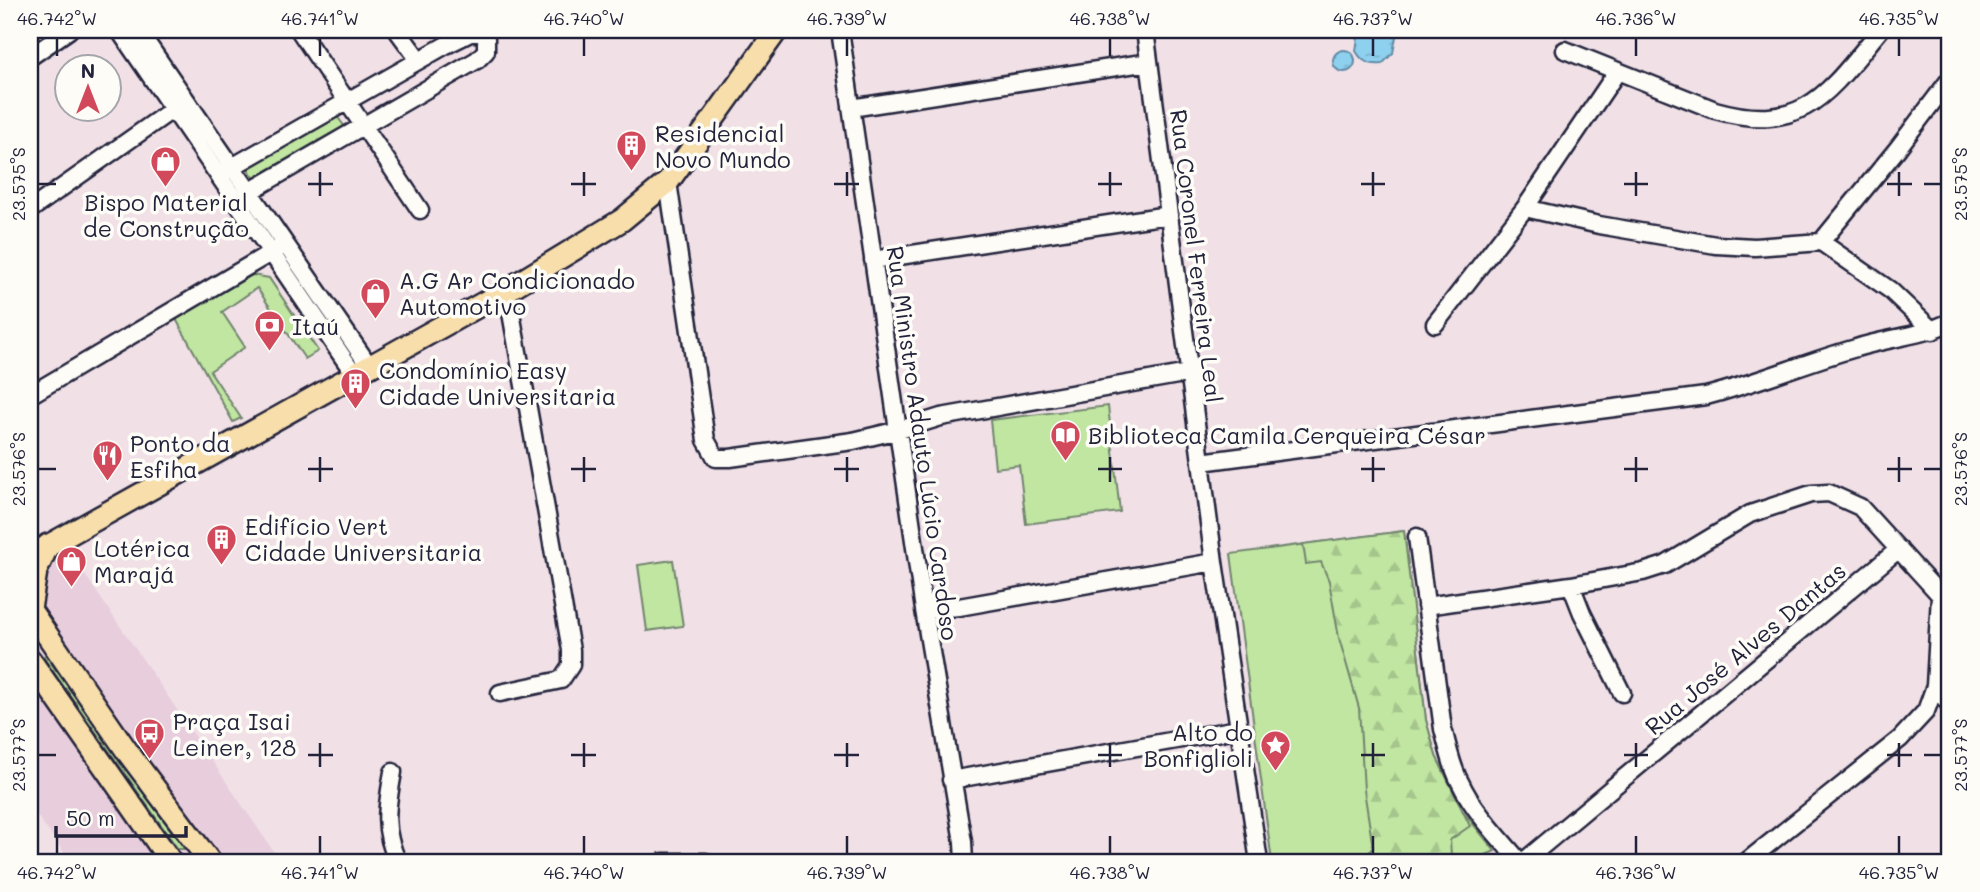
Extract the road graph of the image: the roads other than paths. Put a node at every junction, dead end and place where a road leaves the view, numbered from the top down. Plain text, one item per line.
1 (69, 30) edge
2 (119, 30) edge
3 (138, 30) edge
4 (299, 30) edge
5 (397, 30) edge
6 (777, 30) edge
7 (840, 30) edge
8 (1145, 30) edge
9 (1880, 30) edge
10 (1565, 50) dead end
11 (30, 57) edge
12 (419, 60) junction
13 (1149, 62) junction
14 (1617, 72) junction
15 (1950, 79) edge
16 (347, 101) junction
17 (180, 104) junction
18 (851, 108) junction
19 (363, 125) junction
20 (225, 171) junction
21 (667, 182) junction
22 (249, 191) junction
23 (235, 200) junction
24 (1525, 208) junction
25 (30, 210) edge
26 (420, 210) dead end
27 (1168, 215) junction
28 (1821, 242) junction
29 (285, 244) junction
30 (271, 253) junction
31 (873, 260) junction
32 (507, 290) junction
33 (1950, 322) edge
34 (1435, 324) dead end
35 (1933, 331) junction
36 (362, 371) junction
37 (1189, 373) junction
38 (30, 395) edge
39 (899, 430) junction
40 (1201, 462) junction
41 (1417, 537) dead end
42 (1899, 549) junction
43 (39, 550) edge
44 (1214, 562) junction
45 (1571, 585) junction
46 (1945, 599) edge
47 (1426, 606) junction
48 (30, 610) edge
49 (924, 610) junction
50 (30, 660) edge
51 (1935, 686) junction
52 (500, 693) dead end
53 (1622, 693) dead end
54 (1950, 705) edge
55 (1238, 729) junction
56 (393, 772) dead end
57 (951, 780) junction
58 (172, 862) edge
59 (211, 862) edge
60 (397, 862) edge
61 (663, 862) edge
62 (706, 862) edge
63 (964, 862) edge
64 (1259, 862) edge
65 (1522, 862) edge
66 (1746, 862) edge

1 - 11 street
2 - 17 street
3 - 17 street
4 - 16 street
5 - 12 street
6 - 21 main road
7 - 18 street, Rua Ministro Adauto Lúcio Cardoso
8 - 13 street, Rua Coronel Ferreira Leal
9 - 14 street
10 - 14 street
12 - 16 street
12 - 19 street
13 - 18 street
13 - 27 street, Rua Coronel Ferreira Leal
14 - 24 street
15 - 28 street
16 - 19 street
16 - 20 street
17 - 20 street
17 - 25 street
18 - 31 street, Rua Ministro Adauto Lúcio Cardoso
19 - 22 street
19 - 26 street
20 - 22 street
20 - 23 street
21 - 32 main road
21 - 39 street
22 - 23 street
22 - 29 street
23 - 30 street
24 - 28 street
24 - 34 street
27 - 31 street
27 - 37 street, Rua Coronel Ferreira Leal
28 - 35 street
29 - 30 street
29 - 36 street
30 - 36 street
30 - 38 street
31 - 39 street, Rua Ministro Adauto Lúcio Cardoso
32 - 36 main road
32 - 52 street
33 - 35 street
35 - 40 street
36 - 43 main road
37 - 39 street
37 - 40 street, Rua Coronel Ferreira Leal
39 - 49 street, Rua Ministro Adauto Lúcio Cardoso
40 - 44 street, Rua Coronel Ferreira Leal
41 - 47 street
42 - 45 street
42 - 46 street
42 - 65 street, Rua José Alves Dantas
43 - 48 main road
44 - 49 street
44 - 55 street, Rua Coronel Ferreira Leal
45 - 47 street
45 - 53 street
46 - 51 street
47 - 65 street
48 - 59 main road
49 - 57 street, Rua Ministro Adauto Lúcio Cardoso
50 - 58 main road
51 - 54 street
51 - 66 street
55 - 57 street
55 - 64 street, Rua Coronel Ferreira Leal
56 - 60 street
57 - 63 street, Rua Ministro Adauto Lúcio Cardoso
61 - 62 street

